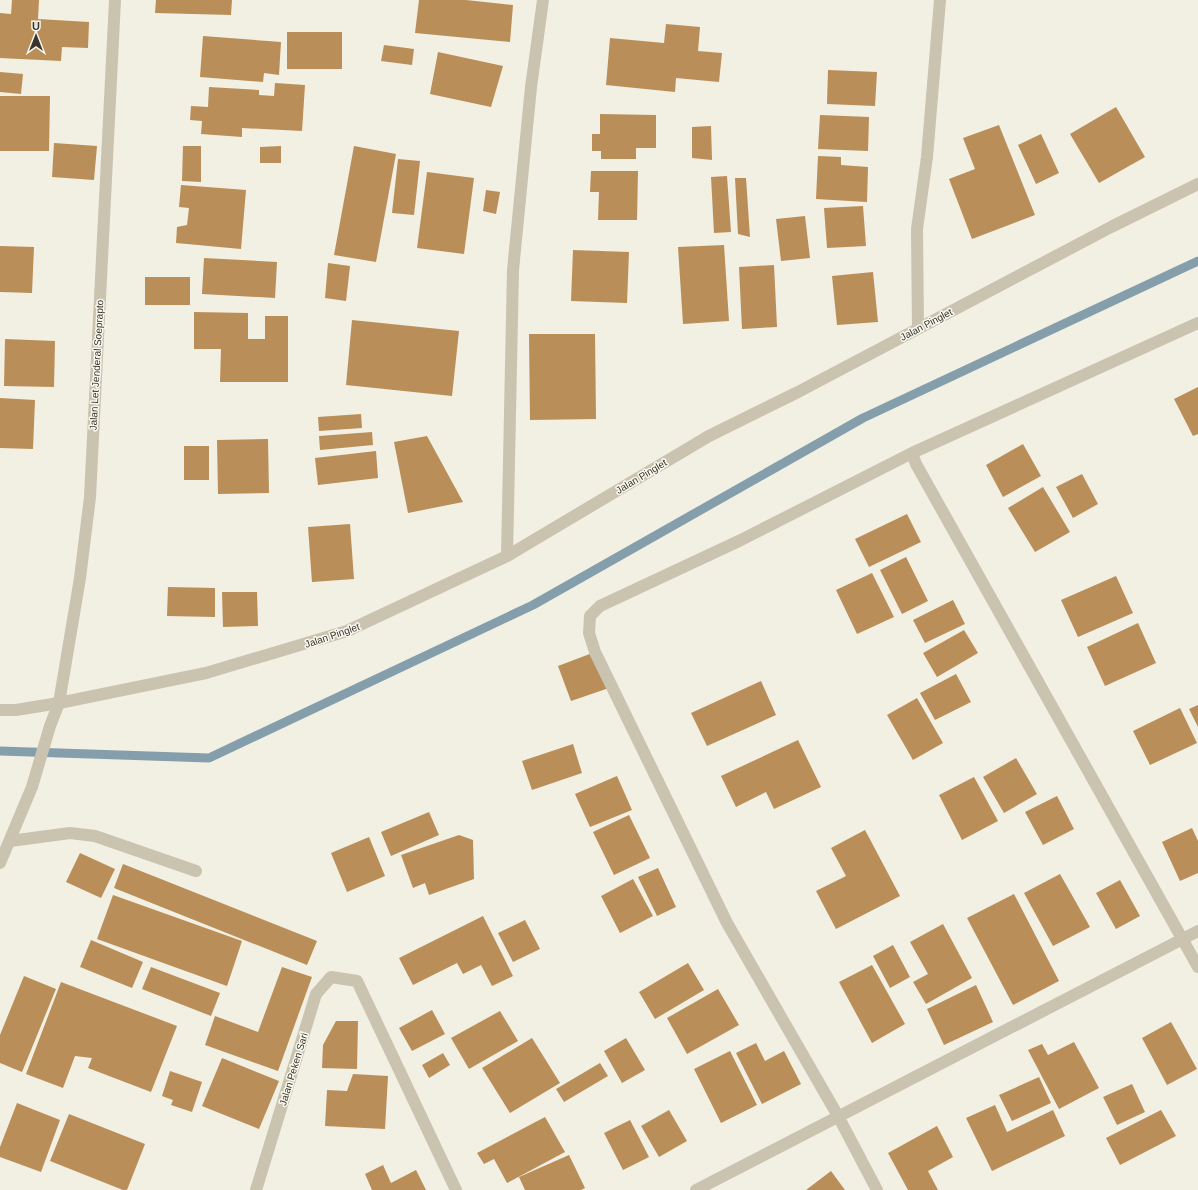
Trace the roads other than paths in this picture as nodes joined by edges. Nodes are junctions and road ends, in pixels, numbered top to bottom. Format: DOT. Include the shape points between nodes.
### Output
graph roads {
  1 [pos="115,0"];
  2 [pos="543,0"];
  3 [pos="940,0"];
  4 [pos="1198,184"];
  5 [pos="1198,323"];
  6 [pos="918,328"];
  7 [pos="912,453"];
  8 [pos="507,556"];
  9 [pos="59,702"];
  10 [pos="0,710"];
  11 [pos="10,841"];
  12 [pos="0,863"];
  13 [pos="196,871"];
  14 [pos="1198,931"];
  15 [pos="1182,938"];
  16 [pos="1198,967"];
  17 [pos="838,1116"];
  18 [pos="256,1190"];
  19 [pos="456,1190"];
  20 [pos="696,1190"];
  21 [pos="877,1190"];
  1 -- 9 [label="street, Jalan Let Jenderal Soeprapto" via="90,497 80,578"];
  2 -- 8 [label="street" via="531,87 513,270"];
  3 -- 6 [label="street" via="927,157 917,229"];
  4 -- 6 [label="street, Jalan Pinglet"];
  5 -- 7 [label="street"];
  6 -- 8 [label="street, Jalan Pinglet" via="798,392 708,436"];
  7 -- 15 [label="street"];
  7 -- 17 [label="street" via="741,540 600,606 590,616 589,622 589,633 595,652 727,923"];
  8 -- 9 [label="street, Jalan Pinglet" via="347,632 206,673"];
  9 -- 10 [label="street, Jalan Pinglet" via="16,710"];
  9 -- 11 [label="street, Jalan Let Jenderal Soeprapto" via="32,787"];
  11 -- 12 [label="street, Jalan Let Jenderal Soeprapto"];
  11 -- 13 [label="street" via="70,833 95,836"];
  14 -- 15 [label="street"];
  15 -- 16 [label="street"];
  15 -- 17 [label="street"];
  17 -- 20 [label="street"];
  17 -- 21 [label="street"];
  18 -- 19 [label="street, Jalan Peken Sari" via="316,994 331,977 357,981"];
}
